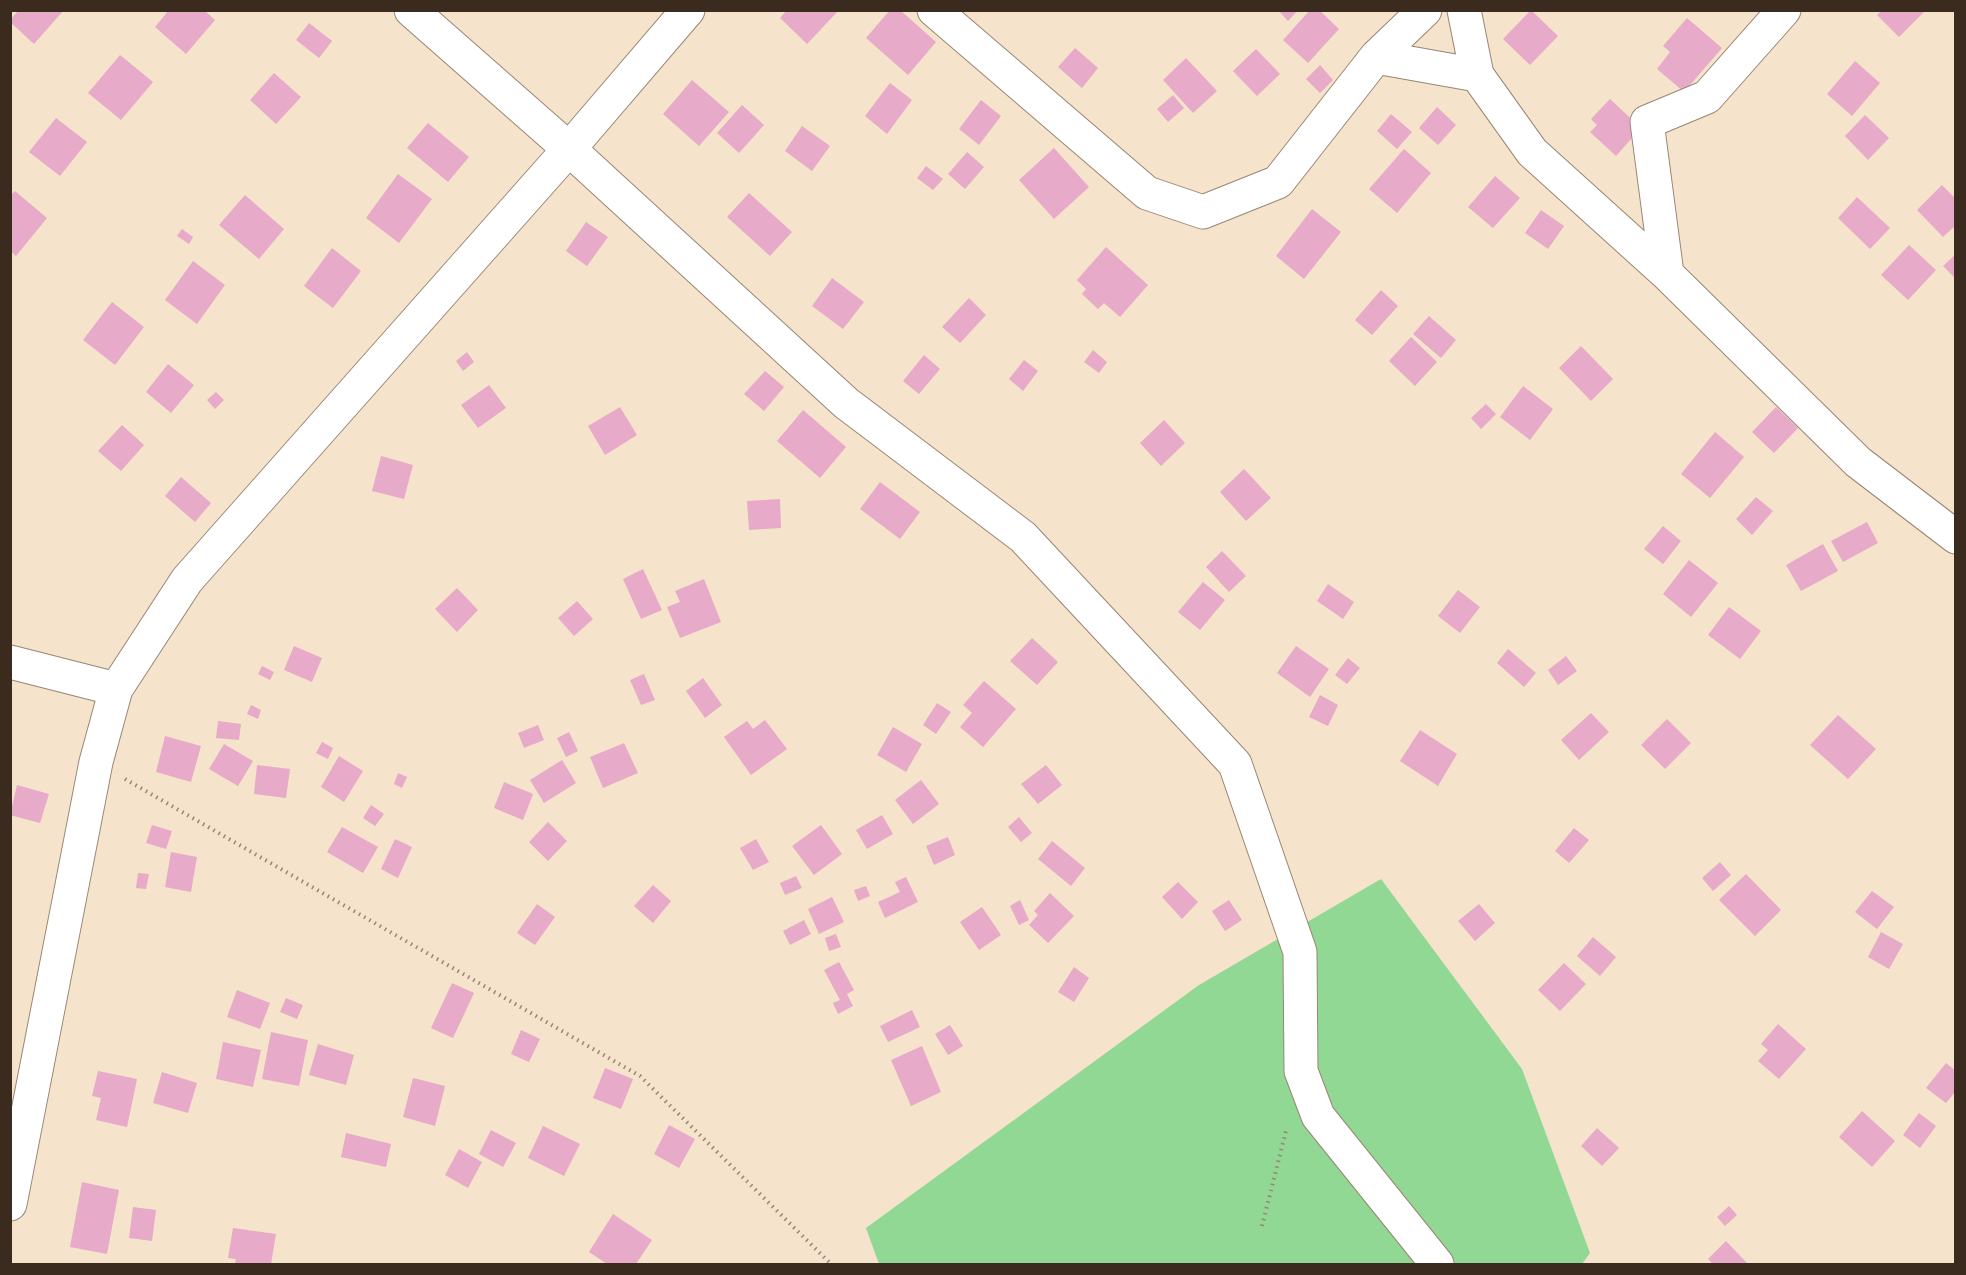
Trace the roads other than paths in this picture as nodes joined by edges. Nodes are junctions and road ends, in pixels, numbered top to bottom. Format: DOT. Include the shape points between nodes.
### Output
graph roads {
  1 [pos="411,10"];
  2 [pos="688,10"];
  3 [pos="934,10"];
  4 [pos="1425,10"];
  5 [pos="1464,10"];
  6 [pos="1784,10"];
  7 [pos="1376,57"];
  8 [pos="1477,75"];
  9 [pos="569,149"];
  10 [pos="1667,274"];
  11 [pos="1956,537"];
  12 [pos="10,662"];
  13 [pos="116,689"];
  14 [pos="10,1204"];
  15 [pos="1437,1264"];
  1 -- 9 [label="street"];
  2 -- 9 [label="street"];
  3 -- 7 [label="street" via="1147,193 1203,212 1278,182"];
  4 -- 7 [label="street"];
  5 -- 8 [label="street"];
  6 -- 10 [label="street" via="1707,97 1647,122"];
  7 -- 8 [label="street"];
  8 -- 10 [label="street" via="1532,152"];
  9 -- 13 [label="street" via="187,580"];
  9 -- 15 [label="street" via="846,403 1023,537 1235,764 1300,952 1301,1071 1318,1116"];
  10 -- 11 [label="street" via="1858,462"];
  12 -- 13 [label="street"];
  13 -- 14 [label="street" via="96,762"];
}
